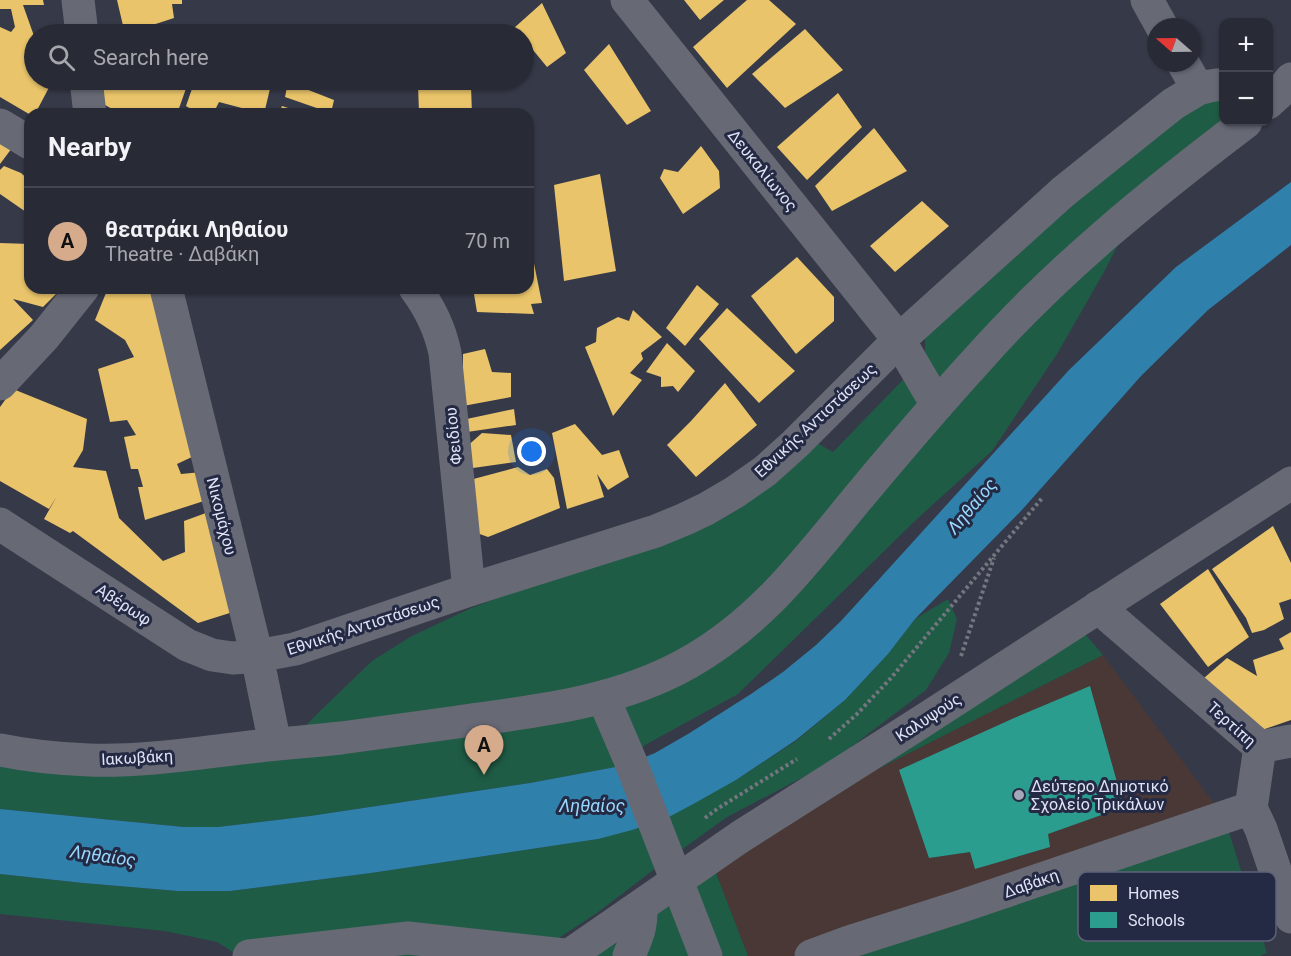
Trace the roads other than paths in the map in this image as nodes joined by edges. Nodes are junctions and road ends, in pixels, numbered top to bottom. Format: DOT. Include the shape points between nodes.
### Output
graph roads {
  1 [pos="78,0"];
  2 [pos="627,0"];
  3 [pos="1147,0"];
  4 [pos="1157,18"];
  5 [pos="80,24"];
  6 [pos="1291,78"];
  7 [pos="1201,79"];
  8 [pos="1273,80"];
  9 [pos="87,90"];
  10 [pos="1273,99"];
  11 [pos="89,108"];
  12 [pos="0,125"];
  13 [pos="1241,126"];
  14 [pos="24,139"];
  15 [pos="78,294"];
  16 [pos="167,294"];
  17 [pos="419,294"];
  18 [pos="899,340"];
  19 [pos="0,384"];
  20 [pos="937,405"];
  21 [pos="1291,483"];
  22 [pos="0,524"];
  23 [pos="469,590"];
  24 [pos="1090,612"];
  25 [pos="257,656"];
  26 [pos="603,698"];
  27 [pos="275,744"];
  28 [pos="1276,744"];
  29 [pos="0,750"];
  30 [pos="1251,808"];
  31 [pos="1276,872"];
  32 [pos="1276,873"];
  33 [pos="676,880"];
  34 [pos="641,906"];
  35 [pos="1291,917"];
  36 [pos="249,956"];
  37 [pos="568,956"];
  38 [pos="574,956"];
  39 [pos="629,956"];
  40 [pos="706,956"];
  41 [pos="812,956"];
  1 -- 5 [label="street"];
  2 -- 18 [label="street, Δευκαλίωνος"];
  3 -- 4 [label="street"];
  6 -- 8 [label="street"];
  6 -- 10 [label="street"];
  7 -- 18 [label="street, Εθνικής Αντιστάσεως" via="1063,192"];
  9 -- 11 [label="street"];
  12 -- 14 [label="street"];
  13 -- 20 [label="street, Ιακωβάκη" via="1132,211 1056,279"];
  15 -- 19 [label="street"];
  16 -- 25 [label="street, Νικομάχου"];
  17 -- 23 [label="street, Φειδίου" via="437,325 445,353"];
  18 -- 20 [label="street, Δευκαλίωνος"];
  18 -- 23 [label="street, Εθνικής Αντιστάσεως" via="779,459 735,492 656,531"];
  20 -- 26 [label="street, Ιακωβάκη" via="794,576 737,631 687,664"];
  21 -- 24 [label="street, Καλυψούς"];
  22 -- 25 [label="street, Αβέρωφ" via="187,645 219,656"];
  23 -- 25 [label="street, Εθνικής Αντιστάσεως" via="303,647"];
  24 -- 28 [label="street, Τερτίπη"];
  24 -- 33 [label="street, Καλυψούς"];
  25 -- 27 [label="street, Νικομάχου"];
  26 -- 27 [label="street, Ιακωβάκη" via="541,711"];
  26 -- 33 [label="street"];
  27 -- 29 [label="street, Ιακωβάκη" via="164,757 88,760"];
  28 -- 30 [label="street, Τερτίπη"];
  30 -- 31 [label="street"];
  30 -- 41 [label="street, Δαβάκη"];
  32 -- 35 [label="street"];
  33 -- 34 [label="street, Καλυψούς"];
  33 -- 40 [label="street"];
  34 -- 37 [label="street, Καλυψούς"];
  34 -- 39 [label="street" via="642,921"];
  36 -- 37 [label="street" via="408,938"];
  37 -- 38 [label="street"];
}
